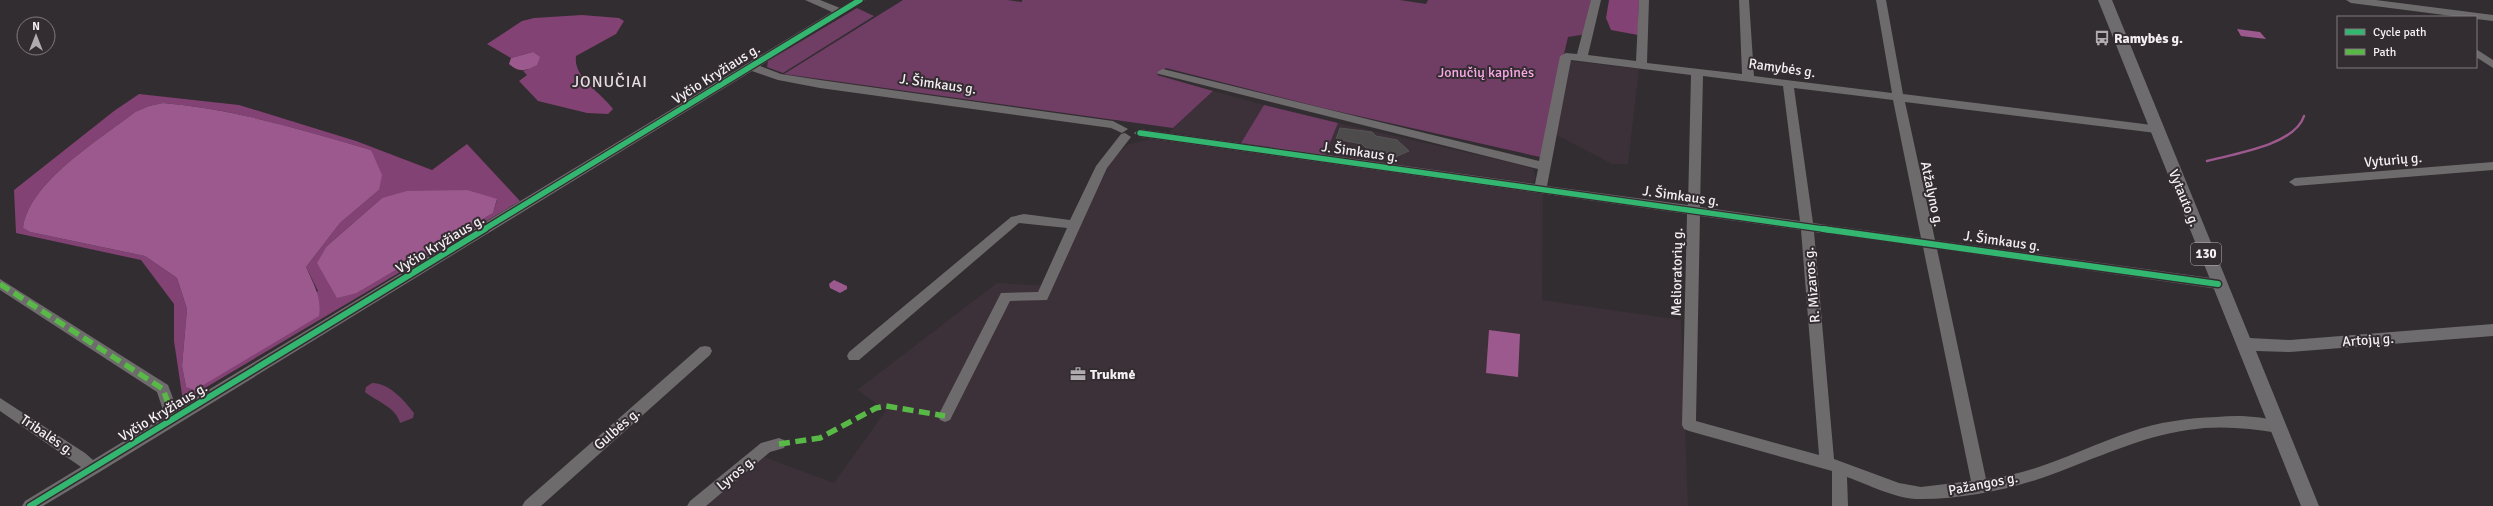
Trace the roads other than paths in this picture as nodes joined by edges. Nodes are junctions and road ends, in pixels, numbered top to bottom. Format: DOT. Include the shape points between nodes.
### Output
graph roads {
  1 [pos="810,0"];
  2 [pos="860,0"];
  3 [pos="1596,0"];
  4 [pos="1644,0"];
  5 [pos="1744,0"];
  6 [pos="1881,0"];
  7 [pos="2105,0"];
  8 [pos="2351,0"];
  9 [pos="2421,9"];
  10 [pos="841,12"];
  11 [pos="2430,16"];
  12 [pos="2493,18"];
  13 [pos="2477,53"];
  14 [pos="1582,58"];
  15 [pos="1641,65"];
  16 [pos="2493,65"];
  17 [pos="751,66"];
  18 [pos="1163,72"];
  19 [pos="1697,72"];
  20 [pos="1748,78"];
  21 [pos="1788,84"];
  22 [pos="1898,97"];
  23 [pos="2156,129"];
  24 [pos="1124,133"];
  25 [pos="1544,166"];
  26 [pos="2493,166"];
  27 [pos="2295,182"];
  28 [pos="1540,189"];
  29 [pos="1694,210"];
  30 [pos="1075,224"];
  31 [pos="1807,226"];
  32 [pos="1931,243"];
  33 [pos="0,284"];
  34 [pos="2218,284"];
  35 [pos="2493,330"];
  36 [pos="2244,344"];
  37 [pos="705,351"];
  38 [pos="854,356"];
  39 [pos="0,404"];
  40 [pos="945,416"];
  41 [pos="174,420"];
  42 [pos="1689,425"];
  43 [pos="2278,427"];
  44 [pos="779,444"];
  45 [pos="1833,466"];
  46 [pos="93,469"];
  47 [pos="1980,486"];
  48 [pos="30,506"];
  49 [pos="530,506"];
  50 [pos="695,506"];
  51 [pos="1840,506"];
  52 [pos="2310,506"];
  1 -- 10 [label="street"];
  2 -- 10 [label="street, Vyčio Kryžiaus g."];
  3 -- 14 [label="street"];
  4 -- 15 [label="street"];
  5 -- 20 [label="street"];
  6 -- 22 [label="street, Atžalyno g."];
  7 -- 23 [label="main road, Vytauto g. / 130"];
  8 -- 9 [label="street"];
  9 -- 11 [label="street"];
  9 -- 12 [label="street"];
  10 -- 17 [label="street, Vyčio Kryžiaus g."];
  13 -- 16 [label="street"];
  14 -- 15 [label="street, Ramybės g."];
  14 -- 25 [label="street, Ramybės g." via="1566,56"];
  15 -- 19 [label="street, Ramybės g."];
  17 -- 24 [label="street, J. Šimkaus g." via="778,77 1113,126"];
  17 -- 41 [label="street, Vyčio Kryžiaus g."];
  18 -- 25 [label="street"];
  19 -- 20 [label="street, Ramybės g."];
  19 -- 29 [label="street, Melioratorių g."];
  20 -- 21 [label="street, Ramybės g."];
  21 -- 22 [label="street, Ramybės g."];
  21 -- 31 [label="street, R. Mizaros g."];
  22 -- 23 [label="street, Ramybės g."];
  22 -- 32 [label="street, Atžalyno g."];
  23 -- 34 [label="main road, Vytauto g. / 130"];
  24 -- 28 [label="street, J. Šimkaus g." via="1134,138 1140,133"];
  24 -- 30 [label="street" via="1102,166"];
  25 -- 28 [label="street"];
  26 -- 27 [label="street, Vyturių g."];
  28 -- 29 [label="street, J. Šimkaus g."];
  29 -- 31 [label="street, J. Šimkaus g."];
  29 -- 42 [label="street, Melioratorių g."];
  30 -- 38 [label="street" via="1024,218 1015,220"];
  30 -- 40 [label="street" via="1042,297 1006,296"];
  31 -- 32 [label="street, J. Šimkaus g."];
  31 -- 45 [label="street, R. Mizaros g."];
  32 -- 34 [label="street, J. Šimkaus g."];
  32 -- 47 [label="street, Atžalyno g."];
  33 -- 41 [label="street" via="163,388"];
  34 -- 36 [label="main road, Vytauto g. / 130"];
  35 -- 36 [label="main road, Artojų g." via="2290,346"];
  36 -- 43 [label="main road, Vytauto g. / 130"];
  37 -- 49 [label="street, Gulbės g."];
  39 -- 46 [label="street, Tribalės g." via="80,457"];
  41 -- 46 [label="street, Vyčio Kryžiaus g."];
  42 -- 45 [label="street, Pažangos g."];
  43 -- 47 [label="street, Pažangos g." via="2233,421 2188,424 2135,436 2047,470 2000,484"];
  43 -- 52 [label="main road, Vytauto g. / 130"];
  44 -- 50 [label="street, Lyros g." via="766,448"];
  45 -- 47 [label="street, Pažangos g." via="1898,489 1921,493"];
  45 -- 51 [label="street, R. Mizaros g."];
  46 -- 48 [label="street, Vyčio Kryžiaus g."];
}
